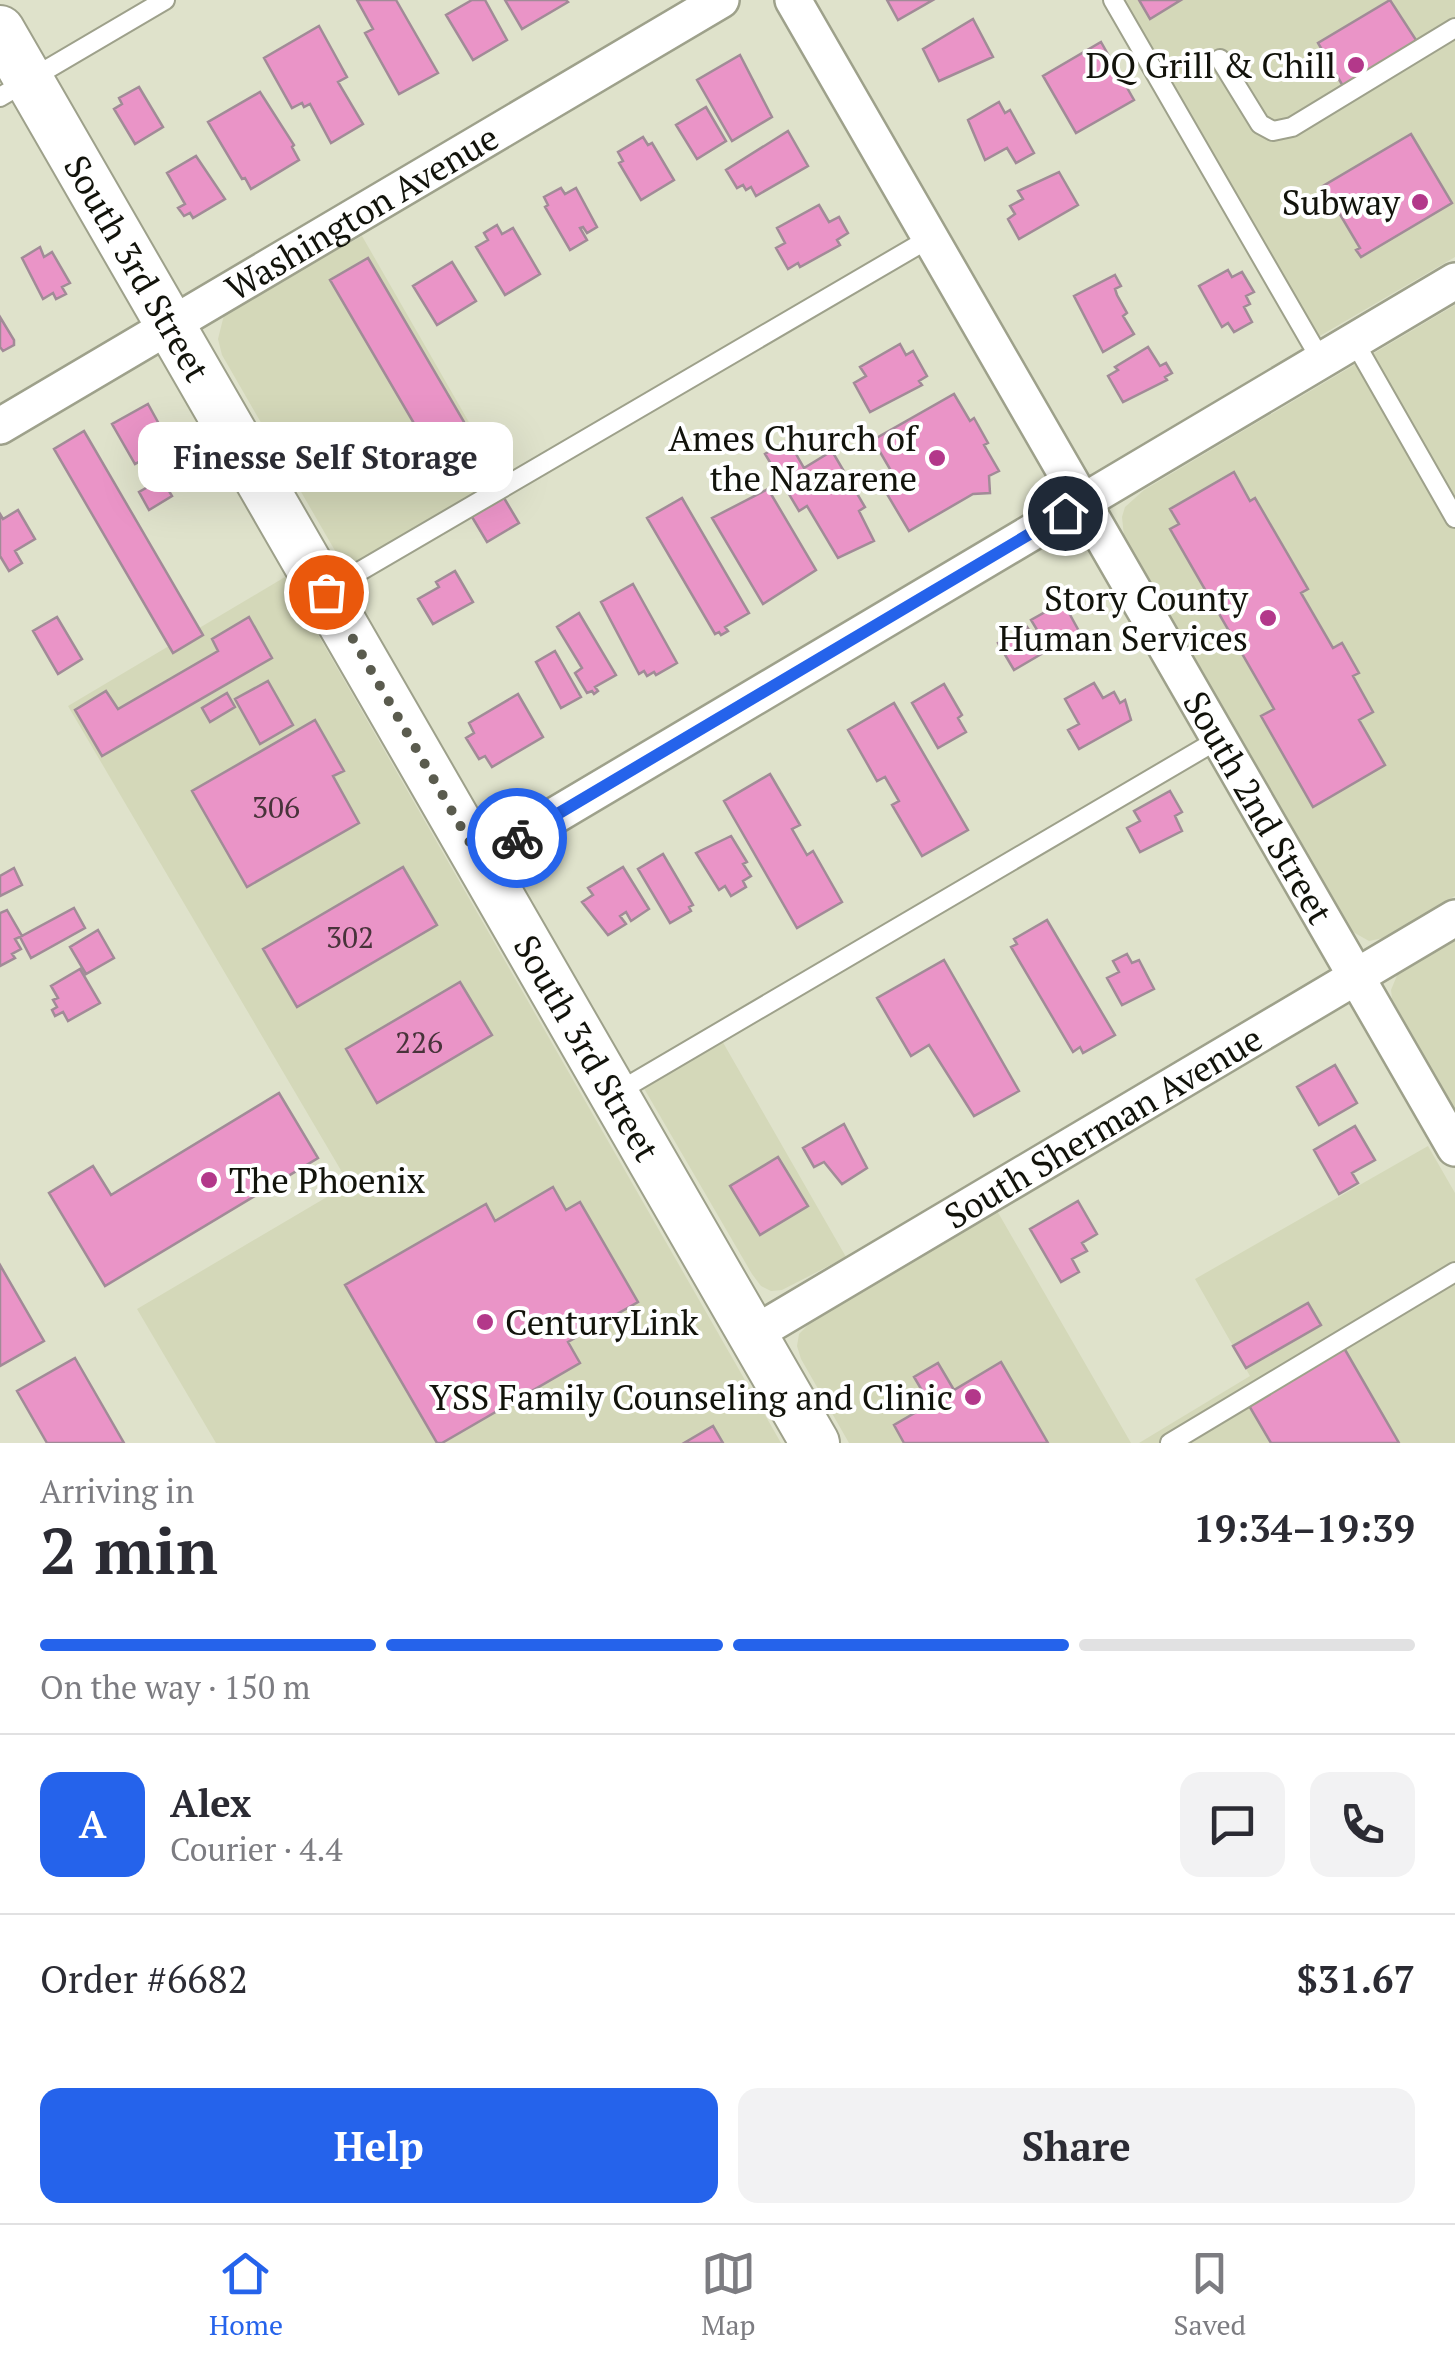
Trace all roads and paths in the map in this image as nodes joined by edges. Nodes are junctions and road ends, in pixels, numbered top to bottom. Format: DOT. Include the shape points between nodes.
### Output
graph roads {
  1 [pos="166,0"];
  2 [pos="721,0"];
  3 [pos="793,0"];
  4 [pos="1114,0"];
  5 [pos="1455,28"];
  6 [pos="0,30"];
  7 [pos="1220,59"];
  8 [pos="15,88"];
  9 [pos="930,238"];
  10 [pos="1455,281"];
  11 [pos="172,324"];
  12 [pos="1354,341"];
  13 [pos="1321,360"];
  14 [pos="0,426"];
  15 [pos="1082,502"];
  16 [pos="1455,518"];
  17 [pos="326,592"];
  18 [pos="1219,739"];
  19 [pos="480,860"];
  20 [pos="1455,918"];
  21 [pos="1356,977"];
  22 [pos="614,1094"];
  23 [pos="1455,1148"];
  24 [pos="1455,1272"];
  25 [pos="752,1335"];
  26 [pos="815,1443"];
  27 [pos="1170,1443"];
  1 -- 8 [label="lane"];
  2 -- 11 [label="street, Washington Avenue"];
  3 -- 9 [label="street, South 2nd Street"];
  4 -- 13 [label="lane"];
  5 -- 7 [label="lane" via="1292,126 1273,131 1260,124"];
  6 -- 8 [label="main road, South 3rd Street"];
  8 -- 11 [label="main road, South 3rd Street"];
  9 -- 15 [label="street, South 2nd Street"];
  9 -- 17 [label="lane"];
  10 -- 12 [label="street"];
  11 -- 14 [label="street, Washington Avenue"];
  11 -- 17 [label="main road, South 3rd Street"];
  12 -- 13 [label="street"];
  12 -- 16 [label="lane"];
  13 -- 15 [label="street"];
  15 -- 18 [label="street, South 2nd Street"];
  15 -- 19 [label="street"];
  17 -- 19 [label="main road, South 3rd Street"];
  18 -- 21 [label="street, South 2nd Street"];
  18 -- 22 [label="lane"];
  19 -- 22 [label="main road, South 3rd Street"];
  20 -- 21 [label="street, South Sherman Avenue"];
  21 -- 23 [label="street, South 2nd Street"];
  21 -- 25 [label="street, South Sherman Avenue"];
  22 -- 25 [label="main road, South 3rd Street"];
  24 -- 27 [label="lane"];
  25 -- 26 [label="main road, South 3rd Street"];
}
